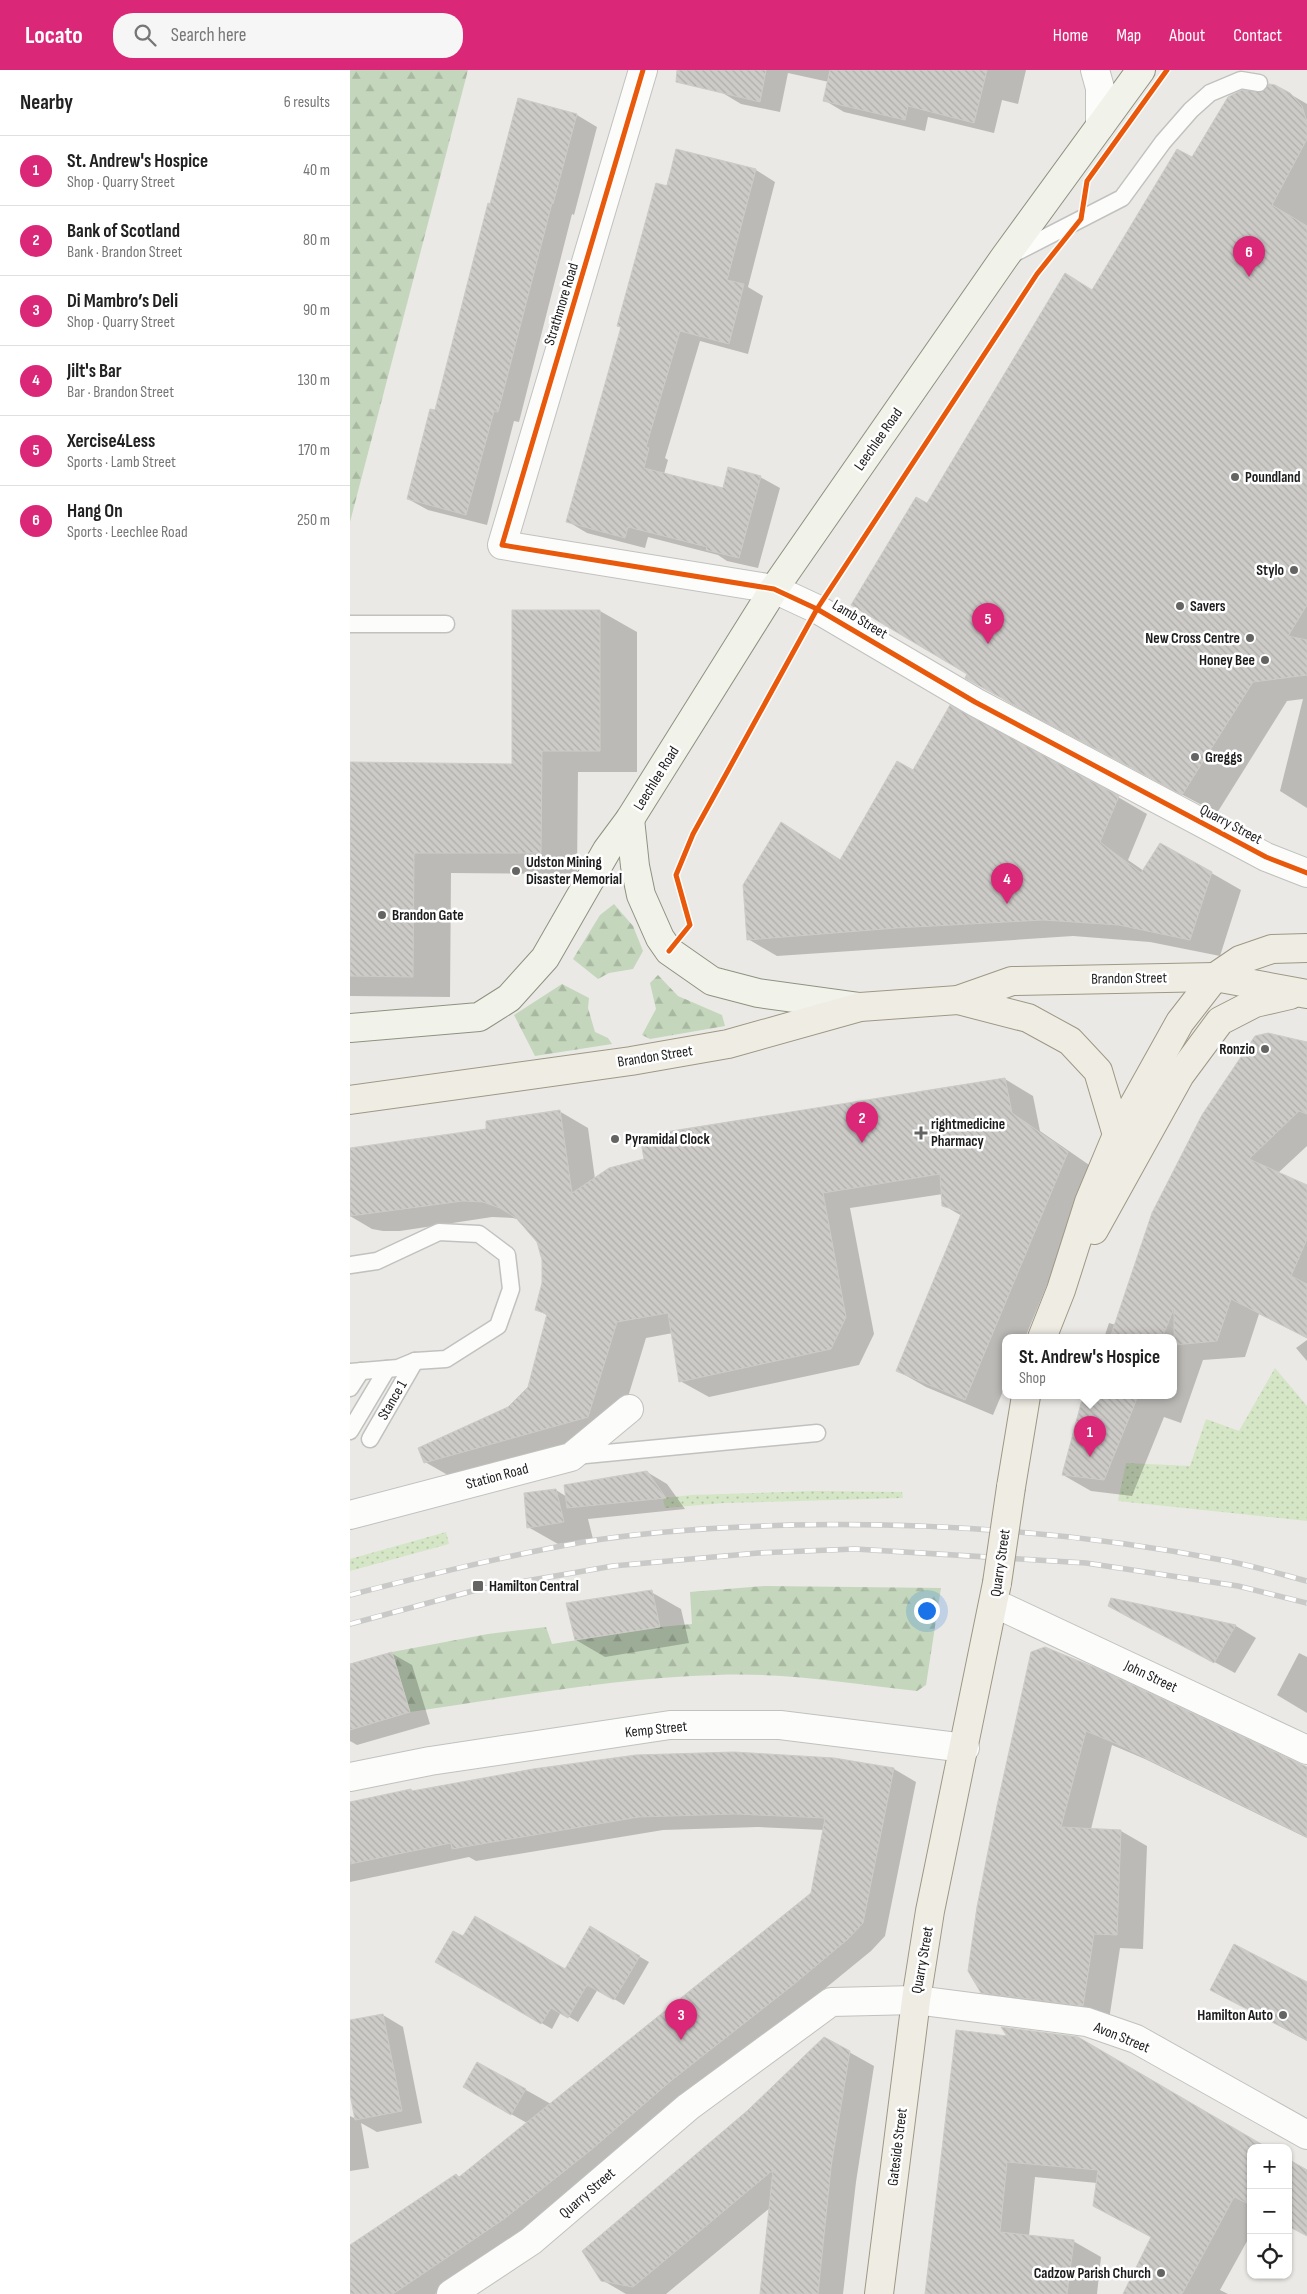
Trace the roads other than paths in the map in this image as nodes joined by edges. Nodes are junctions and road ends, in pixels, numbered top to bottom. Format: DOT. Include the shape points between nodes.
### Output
graph roads {
  1 [pos="643,70"];
  2 [pos="1095,70"];
  3 [pos="1141,70"];
  4 [pos="1259,83"];
  5 [pos="1100,126"];
  6 [pos="1004,258"];
  7 [pos="502,545"];
  8 [pos="774,589"];
  9 [pos="350,624"];
  10 [pos="446,624"];
  11 [pos="1146,792"];
  12 [pos="630,819"];
  13 [pos="1307,873"];
  14 [pos="1307,948"];
  15 [pos="1215,977"];
  16 [pos="1305,994"];
  17 [pos="958,1000"];
  18 [pos="860,1006"];
  19 [pos="350,1028"];
  20 [pos="350,1100"];
  21 [pos="1117,1135"];
  22 [pos="350,1265"];
  23 [pos="1061,1290"];
  24 [pos="1044,1334"];
  25 [pos="415,1361"];
  26 [pos="387,1369"];
  27 [pos="356,1371"];
  28 [pos="350,1388"];
  29 [pos="1026,1399"];
  30 [pos="629,1409"];
  31 [pos="350,1431"];
  32 [pos="817,1433"];
  33 [pos="370,1440"];
  34 [pos="570,1457"];
  35 [pos="350,1515"];
  36 [pos="996,1593"];
  37 [pos="964,1748"];
  38 [pos="1307,1750"];
  39 [pos="350,1777"];
  40 [pos="916,2000"];
  41 [pos="1307,2135"];
  42 [pos="451,2294"];
  43 [pos="879,2294"];
  1 -- 7 [label="street, Strathmore Road"];
  2 -- 5 [label="street" via="1100,88"];
  3 -- 5 [label="main road, Leechlee Road"];
  4 -- 6 [label="lane" via="1242,80 1210,93 1163,142 1122,198"];
  5 -- 6 [label="main road, Leechlee Road"];
  6 -- 8 [label="main road, Leechlee Road"];
  7 -- 8 [label="street, Lamb Street"];
  8 -- 11 [label="street, Lamb Street" via="817,609 975,702 1121,772"];
  8 -- 12 [label="main road, Leechlee Road"];
  9 -- 10 [label="lane"];
  11 -- 13 [label="street, Quarry Street" via="1266,857"];
  12 -- 18 [label="main road, Leechlee Road" via="634,866 641,895 660,938 670,951 712,981 758,994"];
  12 -- 19 [label="main road, Leechlee Road" via="607,850 545,958 509,998 479,1017"];
  14 -- 15 [label="main road" via="1272,950 1240,960"];
  15 -- 16 [label="main road, Brandon Street"];
  15 -- 17 [label="main road, Brandon Street" via="1012,981"];
  15 -- 21 [label="main road" via="1180,1022"];
  16 -- 23 [label="main road" via="1255,1003 1220,1021 1180,1075"];
  17 -- 18 [label="main road, Brandon Street"];
  17 -- 21 [label="main road, Brandon Street" via="1028,1018 1070,1041 1098,1071"];
  18 -- 20 [label="main road, Brandon Street" via="728,1044 631,1061"];
  21 -- 23 [label="main road" via="1089,1202"];
  22 -- 25 [label="lane" via="377,1261 439,1232 479,1234 507,1255 511,1289 498,1326 446,1359"];
  23 -- 24 [label="main road"];
  25 -- 26 [label="lane"];
  25 -- 33 [label="lane, Stance 1"];
  26 -- 27 [label="lane"];
  26 -- 31 [label="lane"];
  27 -- 28 [label="lane"];
  29 -- 36 [label="main road, Quarry Street, bridge"];
  30 -- 34 [label="street, Station Road"];
  32 -- 34 [label="lane"];
  34 -- 35 [label="street, Station Road"];
  36 -- 37 [label="main road, Quarry Street"];
  36 -- 38 [label="street, John Street"];
  37 -- 39 [label="street, Kemp Street" via="780,1725 670,1725 430,1761"];
  37 -- 40 [label="main road, Quarry Street" via="930,1912"];
  40 -- 41 [label="street, Avon Street" via="1087,2022 1136,2039"];
  40 -- 42 [label="street, Quarry Street" via="831,2002 688,2107 531,2241"];
  40 -- 43 [label="main road, Gateside Street"];
}
